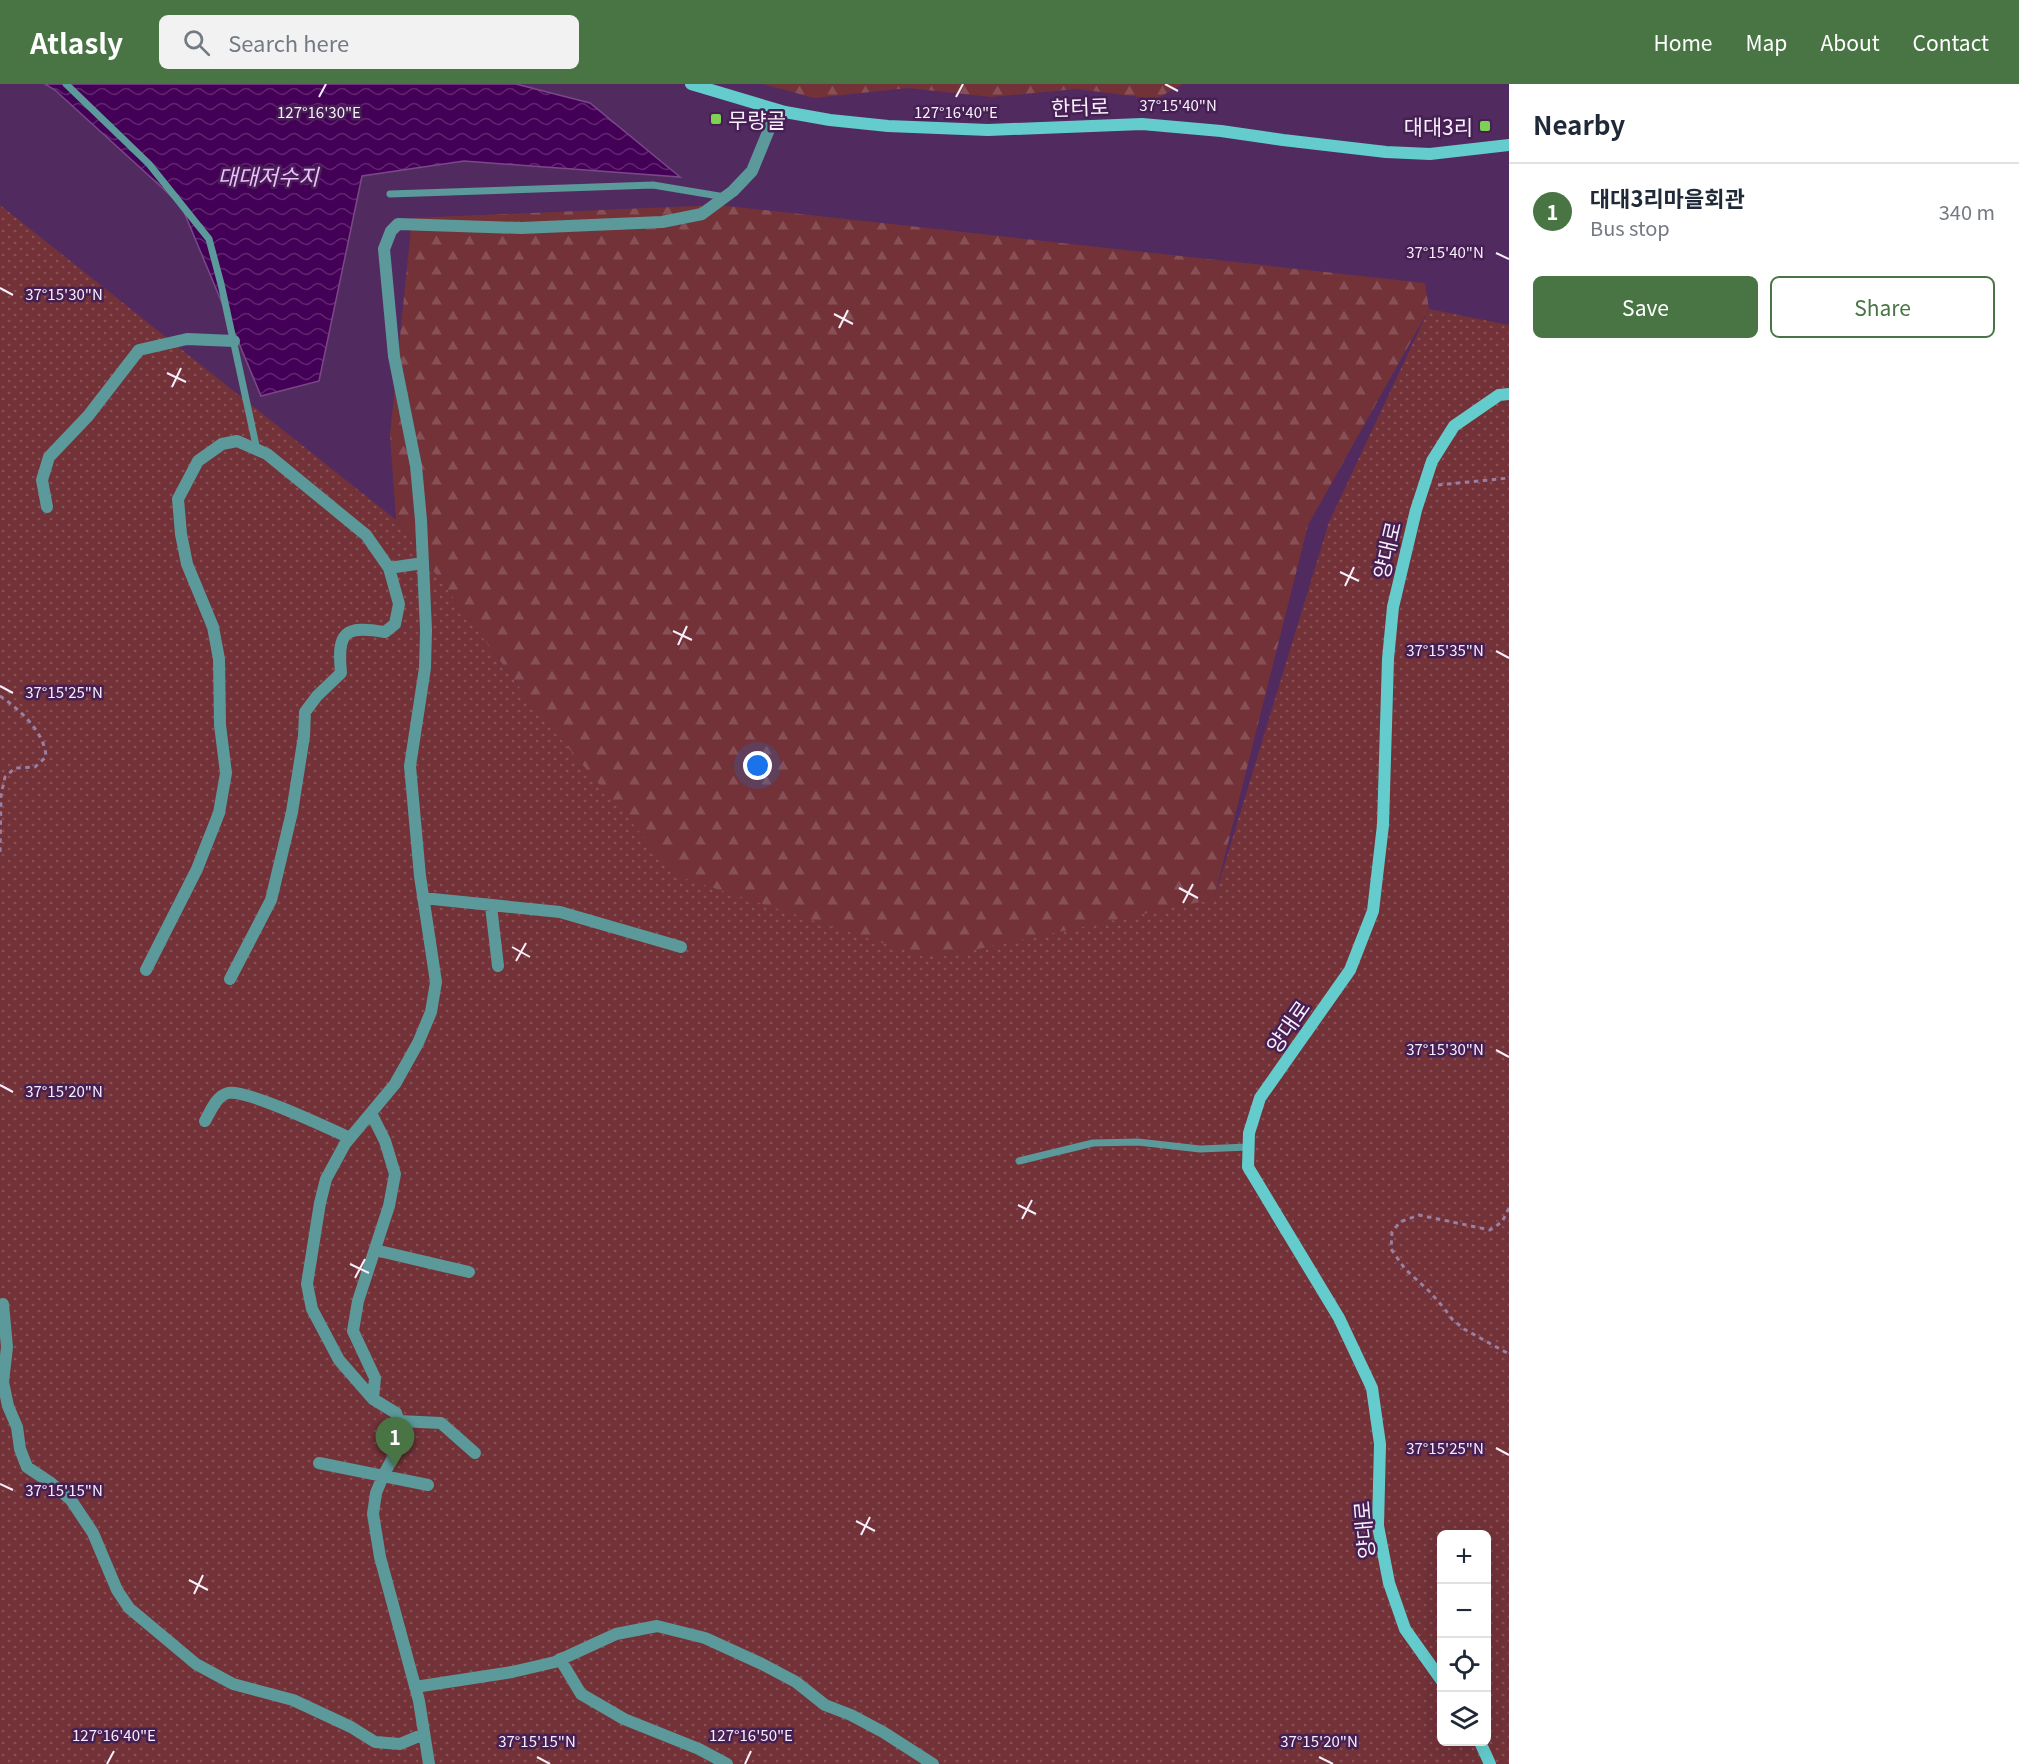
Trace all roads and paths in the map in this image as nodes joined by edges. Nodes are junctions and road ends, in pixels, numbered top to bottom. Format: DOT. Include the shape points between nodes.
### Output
graph roads {
  1 [pos="66,84"];
  2 [pos="691,84"];
  3 [pos="777,110"];
  4 [pos="1509,145"];
  5 [pos="390,194"];
  6 [pos="725,196"];
  7 [pos="234,340"];
  8 [pos="1509,394"];
  9 [pos="257,450"];
  10 [pos="1509,478"];
  11 [pos="1424,486"];
  12 [pos="47,507"];
  13 [pos="423,563"];
  14 [pos="389,568"];
  15 [pos="0,696"];
  16 [pos="0,856"];
  17 [pos="423,898"];
  18 [pos="492,906"];
  19 [pos="681,947"];
  20 [pos="498,966"];
  21 [pos="146,970"];
  22 [pos="230,979"];
  23 [pos="371,1113"];
  24 [pos="205,1121"];
  25 [pos="350,1138"];
  26 [pos="1248,1147"];
  27 [pos="1019,1161"];
  28 [pos="1509,1208"];
  29 [pos="375,1250"];
  30 [pos="469,1272"];
  31 [pos="3,1304"];
  32 [pos="1509,1354"];
  33 [pos="373,1399"];
  34 [pos="4,1404"];
  35 [pos="399,1421"];
  36 [pos="476,1454"];
  37 [pos="319,1462"];
  38 [pos="383,1476"];
  39 [pos="428,1485"];
  40 [pos="560,1659"];
  41 [pos="1437,1673"];
  42 [pos="415,1687"];
  43 [pos="424,1734"];
  44 [pos="1482,1746"];
  45 [pos="429,1764"];
  46 [pos="727,1764"];
  47 [pos="933,1764"];
  48 [pos="1490,1764"];
  1 -- 7 [label="lane" via="149,164 209,239"];
  2 -- 3 [label="street, 한터로"];
  3 -- 4 [label="street, 한터로" via="877,125 988,130 1142,124 1419,153"];
  3 -- 6 [label="street" via="752,171"];
  5 -- 6 [label="lane" via="653,185"];
  6 -- 13 [label="street" via="702,214 662,222 521,228 398,224 391,231 384,249 394,356 416,466"];
  7 -- 9 [label="lane"];
  7 -- 12 [label="street" via="187,339 139,350 88,416 49,457 42,480"];
  8 -- 11 [label="street, 양대로" via="1499,395 1455,426 1432,462"];
  9 -- 14 [label="street" via="366,535"];
  9 -- 21 [label="street" via="237,441 222,444 198,461 178,499 187,564 213,627 219,659 220,725 226,773 219,813 197,869"];
  10 -- 11 [label="path"];
  11 -- 26 [label="street, 양대로" via="1393,607 1383,825 1373,911 1350,970 1260,1098"];
  13 -- 14 [label="street"];
  13 -- 17 [label="street" via="425,668 410,766"];
  14 -- 22 [label="street" via="399,604 395,624 384,632 363,628 349,631 343,638 341,673 305,712 292,812 271,900"];
  15 -- 16 [label="path" via="39,735 46,749 46,757 35,767 15,768 4,777"];
  17 -- 18 [label="street"];
  17 -- 23 [label="street" via="435,982 431,1012 395,1084"];
  18 -- 19 [label="street" via="560,912"];
  18 -- 20 [label="street"];
  23 -- 25 [label="street"];
  23 -- 29 [label="street" via="395,1174"];
  24 -- 25 [label="street" via="218,1098 229,1093 250,1096"];
  25 -- 33 [label="street" via="326,1179 307,1284 312,1309 339,1360"];
  26 -- 27 [label="lane" via="1200,1149 1138,1142 1093,1143"];
  26 -- 41 [label="street, 양대로" via="1248,1167 1339,1318 1372,1388 1380,1444 1378,1526 1389,1583 1405,1629"];
  28 -- 32 [label="path" via="1502,1222 1490,1230 1419,1215 1400,1222 1392,1232 1391,1249 1452,1319"];
  29 -- 30 [label="street"];
  29 -- 33 [label="street" via="358,1301 353,1331 375,1378"];
  31 -- 34 [label="street" via="7,1347"];
  33 -- 35 [label="street" via="396,1413"];
  34 -- 43 [label="street" via="17,1426 27,1467 71,1500 93,1533 117,1590 129,1608 196,1664 233,1684 293,1700 375,1742 400,1744"];
  35 -- 36 [label="street" via="441,1424"];
  35 -- 38 [label="street" via="403,1433"];
  37 -- 38 [label="street"];
  38 -- 39 [label="street"];
  38 -- 42 [label="street" via="373,1514 376,1536"];
  40 -- 42 [label="street" via="512,1672"];
  40 -- 46 [label="street" via="581,1694 624,1719"];
  40 -- 47 [label="street" via="616,1634 657,1626 705,1638 796,1682 825,1705 883,1732"];
  42 -- 43 [label="street"];
  43 -- 45 [label="street"];
  44 -- 48 [label="street"];
}
